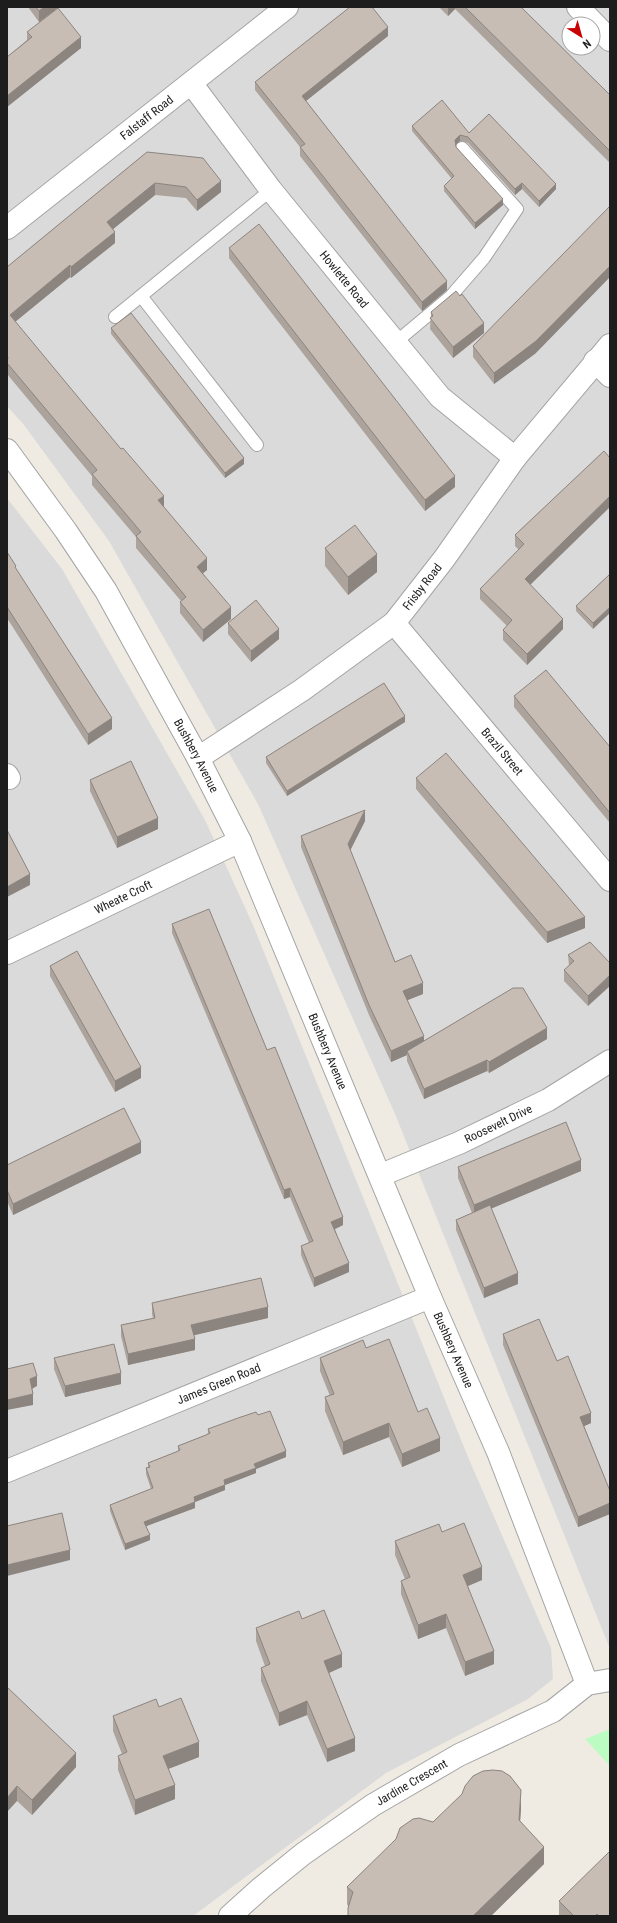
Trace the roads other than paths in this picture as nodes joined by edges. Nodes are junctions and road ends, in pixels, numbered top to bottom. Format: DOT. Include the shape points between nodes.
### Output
graph roads {
  1 [pos="287,7"];
  2 [pos="578,7"];
  3 [pos="610,40"];
  4 [pos="191,83"];
  5 [pos="462,148"];
  6 [pos="271,190"];
  7 [pos="7,228"];
  8 [pos="141,296"];
  9 [pos="115,316"];
  10 [pos="396,342"];
  11 [pos="610,345"];
  12 [pos="603,368"];
  13 [pos="258,446"];
  14 [pos="7,450"];
  15 [pos="515,458"];
  16 [pos="394,623"];
  17 [pos="198,758"];
  18 [pos="240,841"];
  19 [pos="610,880"];
  20 [pos="7,953"];
  21 [pos="609,1064"];
  22 [pos="381,1175"];
  23 [pos="430,1297"];
  24 [pos="7,1470"];
  25 [pos="610,1680"];
  26 [pos="587,1684"];
  27 [pos="230,1916"];
  1 -- 4 [label="street, Falstaff Road"];
  2 -- 3 [label="street"];
  4 -- 6 [label="street, Howlette Road"];
  4 -- 7 [label="street, Falstaff Road"];
  5 -- 10 [label="lane" via="517,209 484,258 451,296"];
  6 -- 8 [label="lane"];
  6 -- 10 [label="street, Howlette Road"];
  8 -- 9 [label="lane"];
  8 -- 13 [label="lane"];
  10 -- 15 [label="street, Howlette Road" via="440,397"];
  11 -- 12 [label="street, Frisby Road"];
  12 -- 15 [label="street, Frisby Road"];
  14 -- 17 [label="street, Bushbery Avenue" via="106,591"];
  15 -- 16 [label="street, Frisby Road" via="444,560"];
  16 -- 17 [label="street, Frisby Road" via="302,690"];
  16 -- 19 [label="street, Brazil Street"];
  17 -- 18 [label="street, Bushbery Avenue"];
  18 -- 20 [label="street, Wheate Croft"];
  18 -- 22 [label="street, Bushbery Avenue"];
  21 -- 22 [label="street, Roosevelt Drive" via="548,1100 459,1144"];
  22 -- 23 [label="street, Bushbery Avenue"];
  23 -- 24 [label="street, James Green Road"];
  23 -- 26 [label="street, Bushbery Avenue" via="498,1452"];
  25 -- 26 [label="street, Jardine Crescent"];
  26 -- 27 [label="street, Jardine Crescent" via="553,1711 460,1755 373,1805 303,1854"];
}
